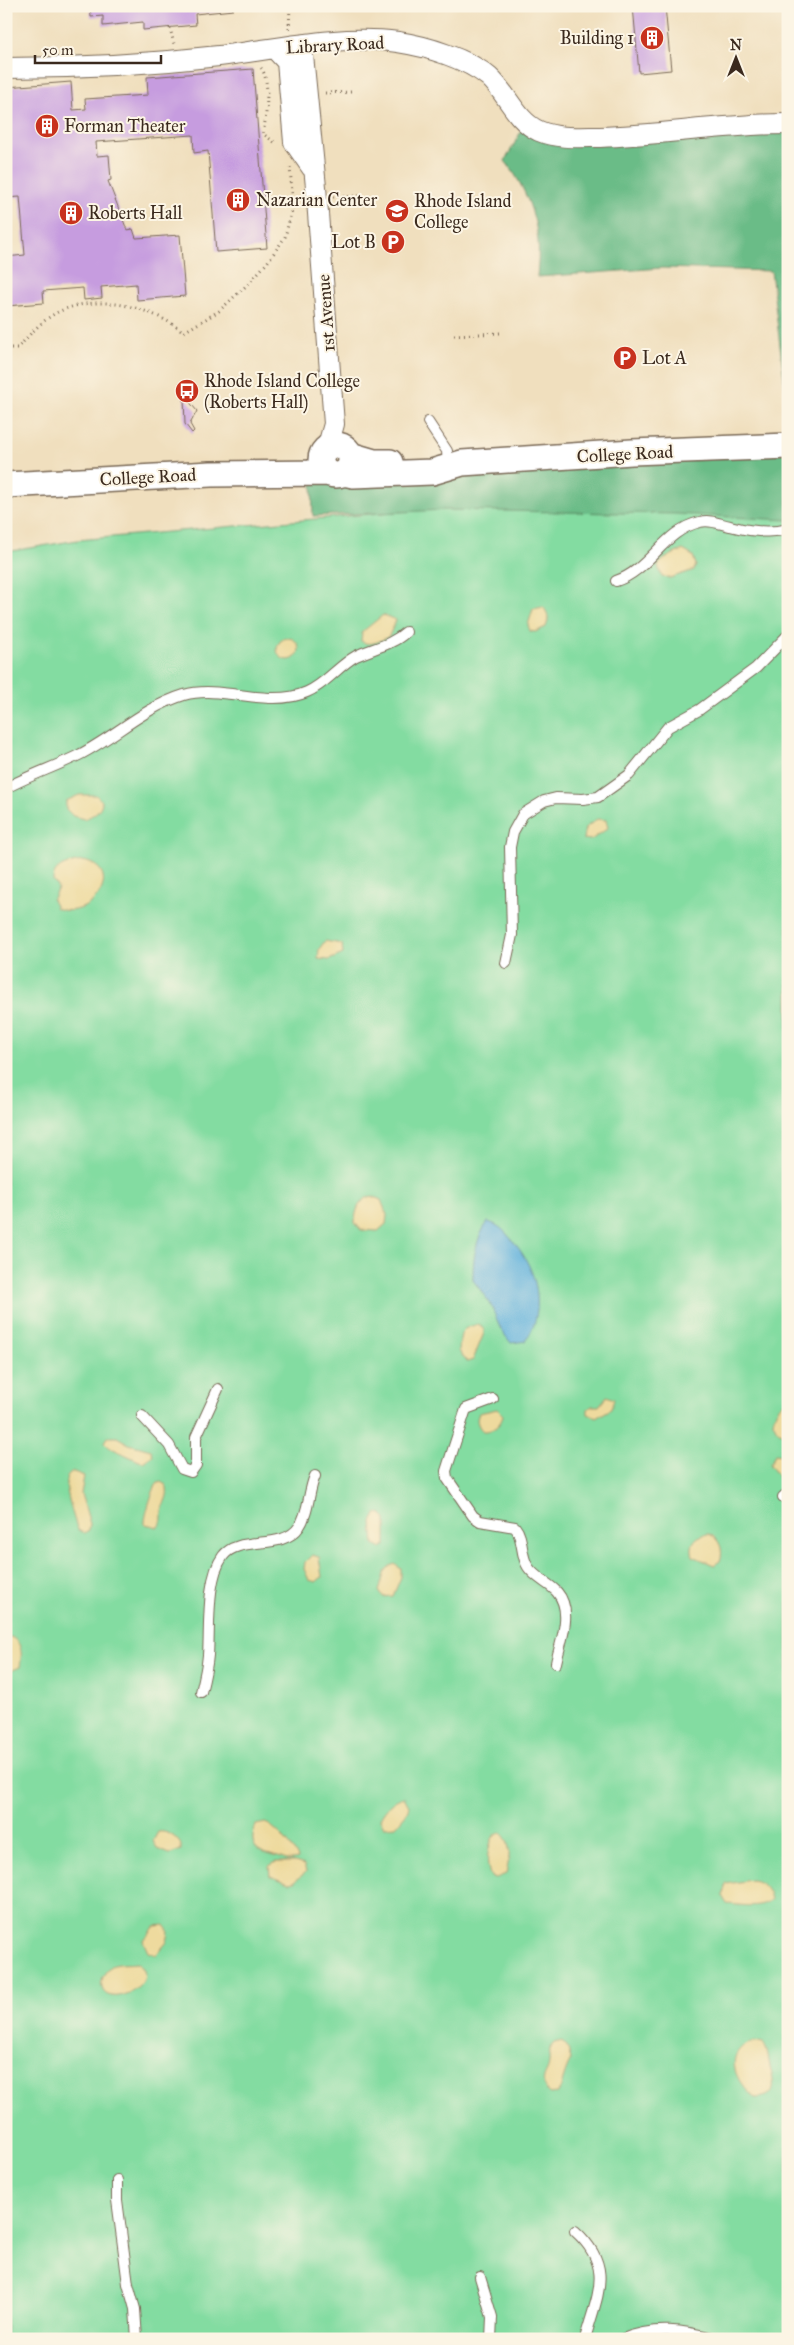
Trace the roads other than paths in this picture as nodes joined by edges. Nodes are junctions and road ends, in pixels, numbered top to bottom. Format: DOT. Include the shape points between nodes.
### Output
graph roads {
  1 [pos="302,45"];
  2 [pos="275,49"];
  3 [pos="6,68"];
  4 [pos="788,124"];
  5 [pos="313,169"];
  6 [pos="428,422"];
  7 [pos="788,446"];
  8 [pos="336,454"];
  9 [pos="453,464"];
  10 [pos="6,485"];
  11 [pos="788,529"];
  12 [pos="616,581"];
  13 [pos="406,632"];
  14 [pos="788,635"];
  15 [pos="6,788"];
  16 [pos="506,963"];
  17 [pos="218,1389"];
  18 [pos="493,1399"];
  19 [pos="142,1416"];
  20 [pos="315,1476"];
  21 [pos="556,1663"];
  22 [pos="201,1692"];
  23 [pos="117,2180"];
  24 [pos="575,2231"];
  25 [pos="480,2278"];
  26 [pos="137,2339"];
  27 [pos="492,2339"];
  28 [pos="585,2339"];
  29 [pos="623,2339"];
  30 [pos="716,2339"];
  1 -- 2 [label="street, Library Road"];
  1 -- 4 [label="street, Library Road" via="365,40 399,42 450,55 489,77 525,121 538,131 552,135 634,136"];
  1 -- 5 [label="street, 1st Avenue"];
  2 -- 3 [label="street, Library Road" via="178,60"];
  2 -- 5 [label="street" via="287,62 294,142"];
  5 -- 8 [label="street, 1st Avenue"];
  6 -- 9 [label="lane"];
  7 -- 9 [label="street, College Road"];
  8 -- 9 [label="street, College Road" via="352,475 432,472"];
  8 -- 10 [label="street, College Road" via="302,475 290,472 211,474"];
  11 -- 12 [label="lane" via="763,532 701,521 679,531 642,567"];
  13 -- 15 [label="lane" via="397,641 355,657 316,687 299,695 267,698 202,692 172,700 139,716 80,754"];
  14 -- 16 [label="lane" via="756,668 699,710 668,727 629,775 598,797 556,798 544,801 523,814 513,832 510,847 512,934"];
  17 -- 19 [label="lane" via="196,1437 196,1465 191,1472 182,1469 169,1445"];
  18 -- 21 [label="lane" via="466,1409 447,1462 447,1478 473,1516 480,1521 515,1527 528,1566 557,1592 566,1618"];
  20 -- 22 [label="lane" via="302,1520 292,1535 240,1546 228,1550 222,1557 212,1592 207,1662"];
  23 -- 26 [label="lane"];
  24 -- 28 [label="lane" via="594,2252 600,2280"];
  25 -- 27 [label="lane" via="492,2317"];
  29 -- 30 [label="lane" via="640,2333 672,2330"];
}
